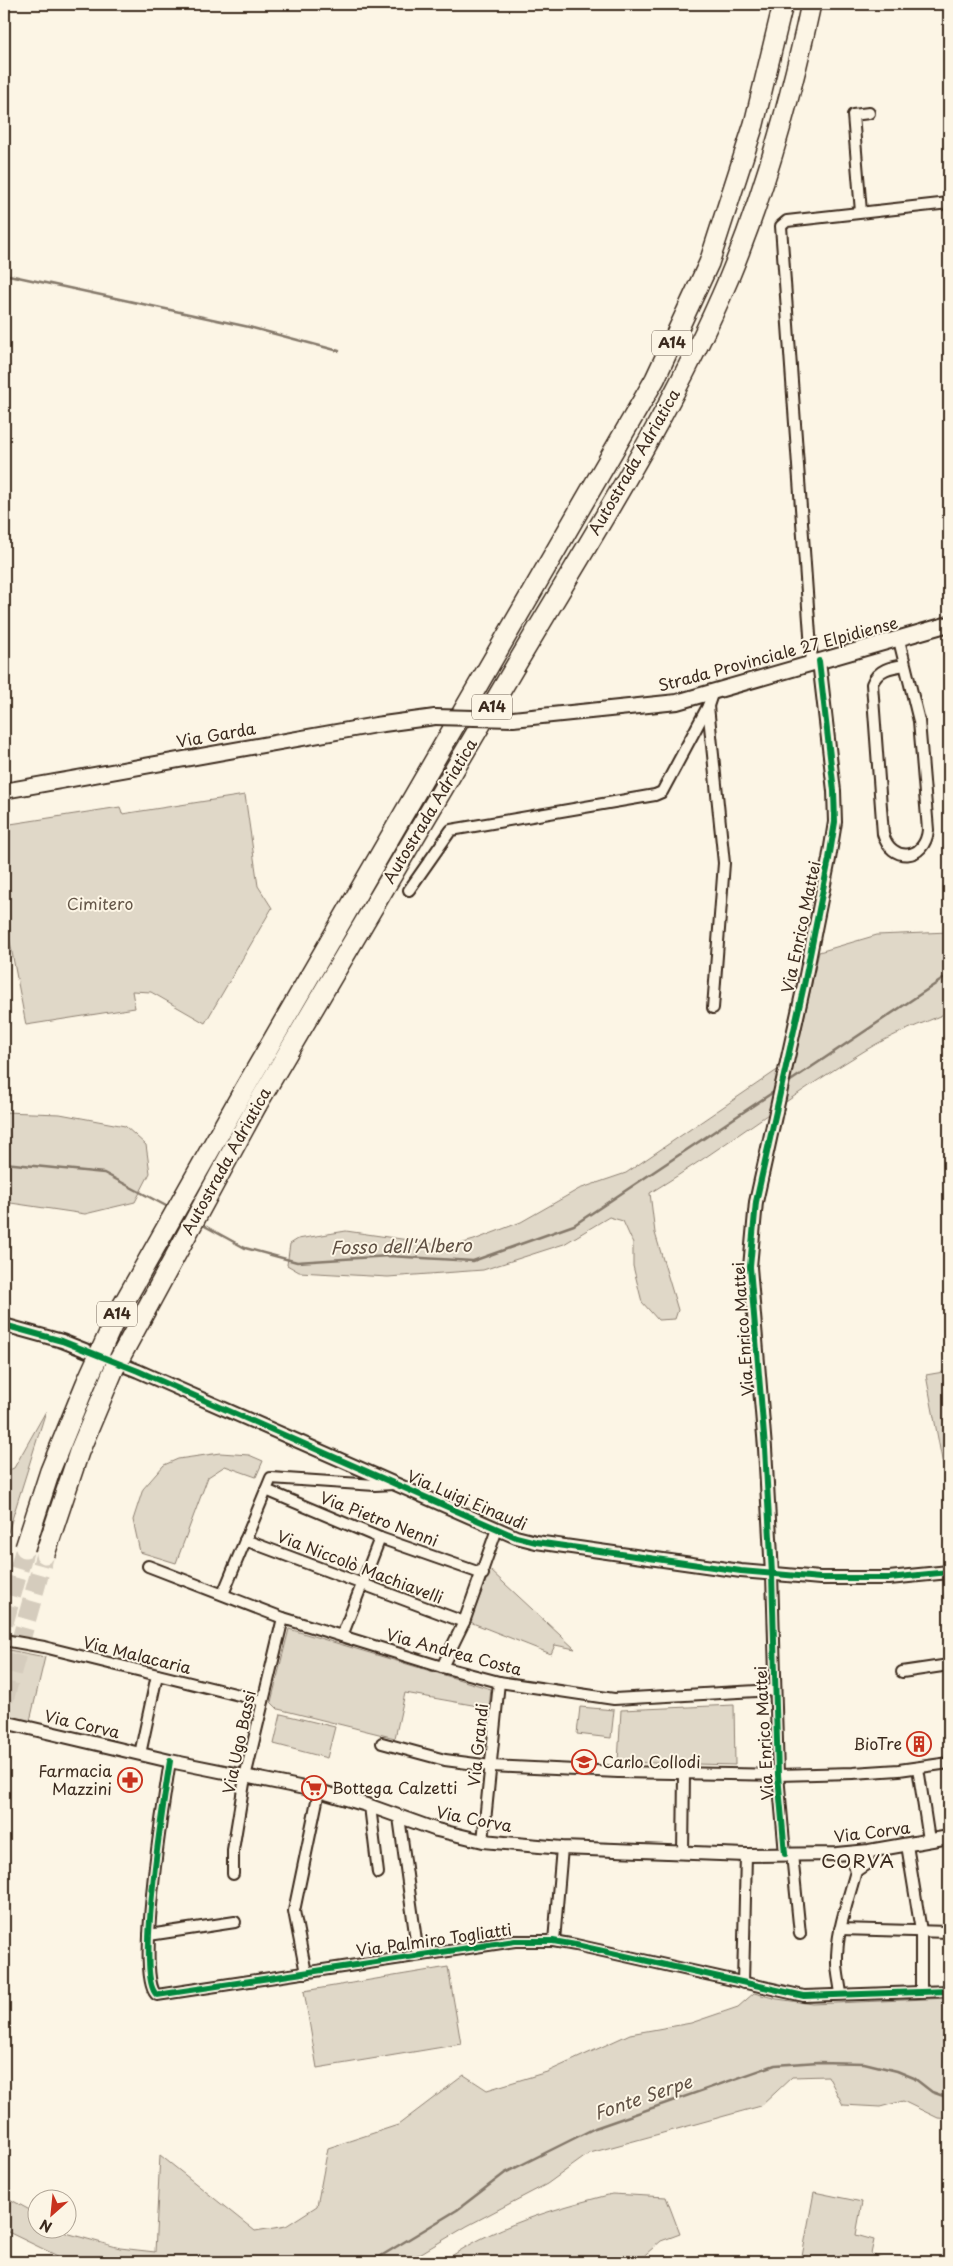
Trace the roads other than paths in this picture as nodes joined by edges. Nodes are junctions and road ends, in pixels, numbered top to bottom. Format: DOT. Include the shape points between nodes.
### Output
graph roads {
  1 [pos="783,4"];
  2 [pos="812,4"];
  3 [pos="869,113"];
  4 [pos="949,203"];
  5 [pos="861,212"];
  6 [pos="949,624"];
  7 [pos="899,640"];
  8 [pos="816,662"];
  9 [pos="905,665"];
  10 [pos="710,700"];
  11 [pos="435,717"];
  12 [pos="4,791"];
  13 [pos="409,890"];
  14 [pos="713,1008"];
  15 [pos="249,1100"];
  16 [pos="4,1325"];
  17 [pos="395,1484"];
  18 [pos="266,1490"];
  19 [pos="497,1530"];
  20 [pos="380,1538"];
  21 [pos="245,1540"];
  22 [pos="25,1548"];
  23 [pos="45,1554"];
  24 [pos="148,1566"];
  25 [pos="949,1572"];
  26 [pos="482,1574"];
  27 [pos="772,1574"];
  28 [pos="362,1584"];
  29 [pos="223,1594"];
  30 [pos="283,1618"];
  31 [pos="464,1622"];
  32 [pos="342,1636"];
  33 [pos="4,1640"];
  34 [pos="949,1665"];
  35 [pos="442,1667"];
  36 [pos="902,1672"];
  37 [pos="157,1675"];
  38 [pos="499,1682"];
  39 [pos="775,1690"];
  40 [pos="263,1701"];
  41 [pos="4,1722"];
  42 [pos="382,1744"];
  43 [pos="140,1754"];
  44 [pos="170,1761"];
  45 [pos="949,1763"];
  46 [pos="491,1766"];
  47 [pos="918,1768"];
  48 [pos="684,1774"];
  49 [pos="778,1775"];
  50 [pos="245,1777"];
  51 [pos="319,1791"];
  52 [pos="370,1806"];
  53 [pos="399,1817"];
  54 [pos="949,1837"];
  55 [pos="929,1840"];
  56 [pos="483,1841"];
  57 [pos="907,1845"];
  58 [pos="562,1848"];
  59 [pos="869,1850"];
  60 [pos="684,1852"];
  61 [pos="849,1853"];
  62 [pos="789,1854"];
  63 [pos="746,1855"];
  64 [pos="856,1871"];
  65 [pos="233,1874"];
  66 [pos="378,1874"];
  67 [pos="235,1922"];
  68 [pos="840,1930"];
  69 [pos="921,1931"];
  70 [pos="949,1932"];
  71 [pos="800,1934"];
  72 [pos="149,1935"];
  73 [pos="554,1941"];
  74 [pos="418,1955"];
  75 [pos="306,1973"];
  76 [pos="743,1983"];
  77 [pos="922,1991"];
  78 [pos="949,1991"];
  79 [pos="842,1994"];
  1 -- 15 [label="highway, Autostrada Adriatica / A14" via="754,124 709,263 655,380"];
  2 -- 15 [label="highway, Autostrada Adriatica / A14" via="781,129 756,208 729,278 682,378 608,509"];
  3 -- 5 [label="street" via="853,115"];
  4 -- 5 [label="street"];
  5 -- 8 [label="street" via="787,221 781,226"];
  6 -- 7 [label="main road, Strada Provinciale 27 Elpidiense"];
  7 -- 8 [label="main road, Strada Provinciale 27 Elpidiense"];
  7 -- 9 [label="street"];
  8 -- 10 [label="main road, Strada Provinciale 27 Elpidiense"];
  8 -- 27 [label="street, Via Enrico Mattei" via="834,791 835,822 819,913 756,1202 750,1267"];
  9 -- 9 [label="street" via="919,721 928,830 923,847 908,855 891,849 883,834 872,684 882,671"];
  10 -- 11 [label="main road, Strada Provinciale 27 Elpidiense, bridge" via="513,719"];
  10 -- 13 [label="street" via="662,792 451,830"];
  10 -- 14 [label="street" via="724,863"];
  11 -- 12 [label="main road, Via Garda" via="376,724"];
  15 -- 22 [label="highway, Autostrada Adriatica / A14, bridge" via="117,1315 50,1471"];
  15 -- 23 [label="highway, Autostrada Adriatica / A14, bridge" via="114,1369 79,1452"];
  16 -- 17 [label="street, Via Luigi Einaudi" via="62,1341 138,1371"];
  17 -- 18 [label="street, Via Luigi Einaudi" via="271,1478"];
  17 -- 19 [label="street, Via Luigi Einaudi"];
  18 -- 20 [label="street, Via Pietro Nenni"];
  18 -- 21 [label="street"];
  19 -- 26 [label="street"];
  19 -- 27 [label="street, Via Luigi Einaudi" via="536,1542"];
  20 -- 26 [label="street, Via Pietro Nenni"];
  20 -- 28 [label="street"];
  21 -- 28 [label="street, Via Niccolò Machiavelli"];
  21 -- 29 [label="street"];
  24 -- 29 [label="street, Via Andrea Costa"];
  25 -- 27 [label="street, Via Luigi Einaudi" via="881,1578"];
  26 -- 31 [label="street"];
  27 -- 39 [label="street, Via Enrico Mattei"];
  28 -- 31 [label="street, Via Niccolò Machiavelli"];
  28 -- 32 [label="street"];
  29 -- 30 [label="street, Via Andrea Costa"];
  30 -- 32 [label="street, Via Andrea Costa"];
  30 -- 40 [label="street, Via Ugo Bassi"];
  31 -- 35 [label="street"];
  32 -- 35 [label="street, Via Andrea Costa"];
  33 -- 37 [label="street, Via Malacaria"];
  34 -- 36 [label="street"];
  35 -- 38 [label="street, Via Andrea Costa"];
  37 -- 40 [label="street, Via Malacaria"];
  37 -- 43 [label="street"];
  38 -- 39 [label="street, Via Andrea Costa" via="614,1699"];
  38 -- 46 [label="street, Via Grandi"];
  39 -- 49 [label="street, Via Enrico Mattei"];
  40 -- 50 [label="street, Via Ugo Bassi"];
  41 -- 43 [label="street, Via Corva"];
  42 -- 46 [label="street" via="445,1760"];
  43 -- 44 [label="street, Via Corva"];
  44 -- 50 [label="street, Via Corva"];
  44 -- 72 [label="street, Via Palmiro Togliatti"];
  45 -- 47 [label="street"];
  46 -- 48 [label="street"];
  46 -- 56 [label="street, Via Grandi"];
  47 -- 49 [label="street"];
  47 -- 55 [label="street"];
  48 -- 49 [label="street"];
  48 -- 60 [label="street"];
  49 -- 62 [label="street, Via Enrico Mattei"];
  50 -- 51 [label="street, Via Corva"];
  50 -- 65 [label="street, Via Ugo Bassi" via="233,1850"];
  51 -- 52 [label="street, Via Corva"];
  51 -- 75 [label="street" via="294,1911"];
  52 -- 53 [label="street, Via Corva"];
  52 -- 66 [label="street"];
  53 -- 56 [label="street, Via Corva"];
  53 -- 74 [label="street"];
  54 -- 55 [label="street, Via Corva"];
  55 -- 57 [label="street, Via Corva"];
  56 -- 58 [label="street, Via Corva"];
  57 -- 59 [label="street, Via Corva"];
  57 -- 69 [label="street"];
  58 -- 60 [label="street, Via Corva"];
  58 -- 73 [label="street"];
  59 -- 61 [label="street, Via Corva"];
  59 -- 64 [label="street" via="868,1863"];
  60 -- 63 [label="street, Via Corva"];
  61 -- 62 [label="street, Via Corva"];
  61 -- 64 [label="street"];
  62 -- 63 [label="street, Via Corva"];
  62 -- 71 [label="street, Via Enrico Mattei"];
  63 -- 76 [label="street"];
  64 -- 68 [label="street"];
  67 -- 72 [label="street"];
  68 -- 69 [label="street"];
  68 -- 79 [label="street" via="837,1964"];
  69 -- 70 [label="street"];
  69 -- 77 [label="street"];
  72 -- 75 [label="street, Via Palmiro Togliatti" via="151,1986 156,1995"];
  73 -- 74 [label="street, Via Palmiro Togliatti" via="515,1941"];
  73 -- 76 [label="street, Via Palmiro Togliatti"];
  74 -- 75 [label="street, Via Palmiro Togliatti"];
  76 -- 79 [label="street, Via Palmiro Togliatti" via="804,1996"];
  77 -- 78 [label="street, Via Palmiro Togliatti"];
  77 -- 79 [label="street, Via Palmiro Togliatti"];
}
